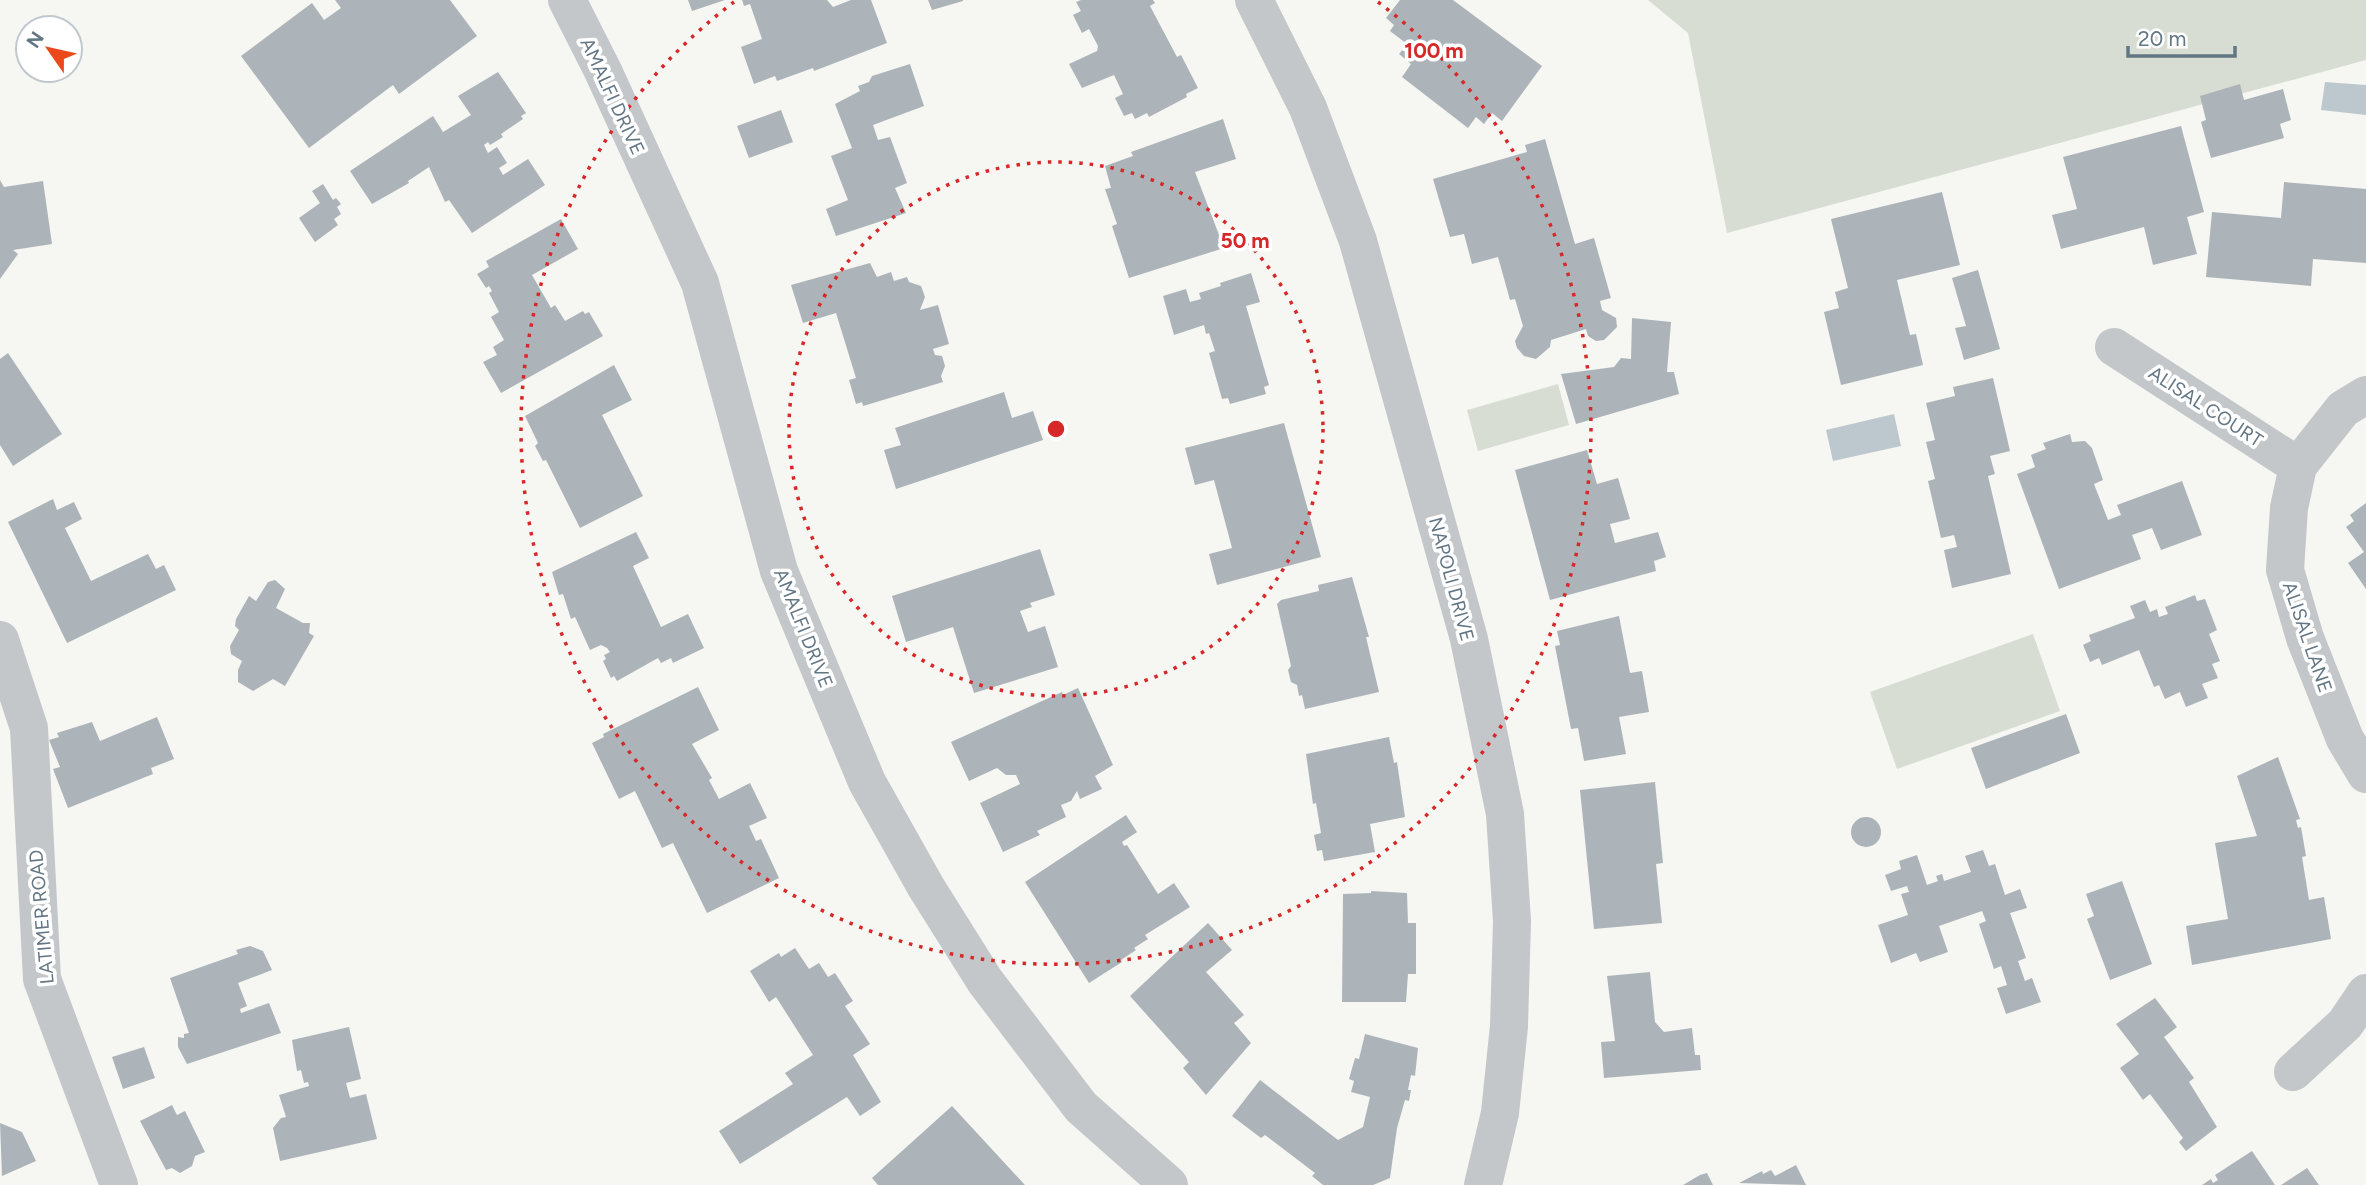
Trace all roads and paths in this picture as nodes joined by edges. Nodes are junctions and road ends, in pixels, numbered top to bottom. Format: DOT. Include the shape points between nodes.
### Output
graph roads {
  1 [pos="567,0"];
  2 [pos="1254,0"];
  3 [pos="2114,346"];
  4 [pos="2366,396"];
  5 [pos="2298,466"];
  6 [pos="0,640"];
  7 [pos="2366,774"];
  8 [pos="2366,993"];
  9 [pos="2293,1072"];
  10 [pos="119,1185"];
  11 [pos="1169,1185"];
  12 [pos="1483,1185"];
  1 -- 11 [label="street, AMALFI DRIVE" via="700,283 779,571 867,782 985,981 1081,1107"];
  2 -- 12 [label="street, NAPOLI DRIVE" via="1308,108 1358,241 1469,639 1505,814 1512,921 1509,1026 1500,1114"];
  3 -- 5 [label="street, ALISAL COURT"];
  4 -- 5 [label="street, ALISAL LANE" via="2343,409"];
  5 -- 7 [label="street, ALISAL LANE" via="2289,508 2285,570 2310,651 2345,738"];
  6 -- 10 [label="street, LATIMER ROAD" via="29,728 42,979"];
  8 -- 9 [label="street" via="2345,1024"];
}
